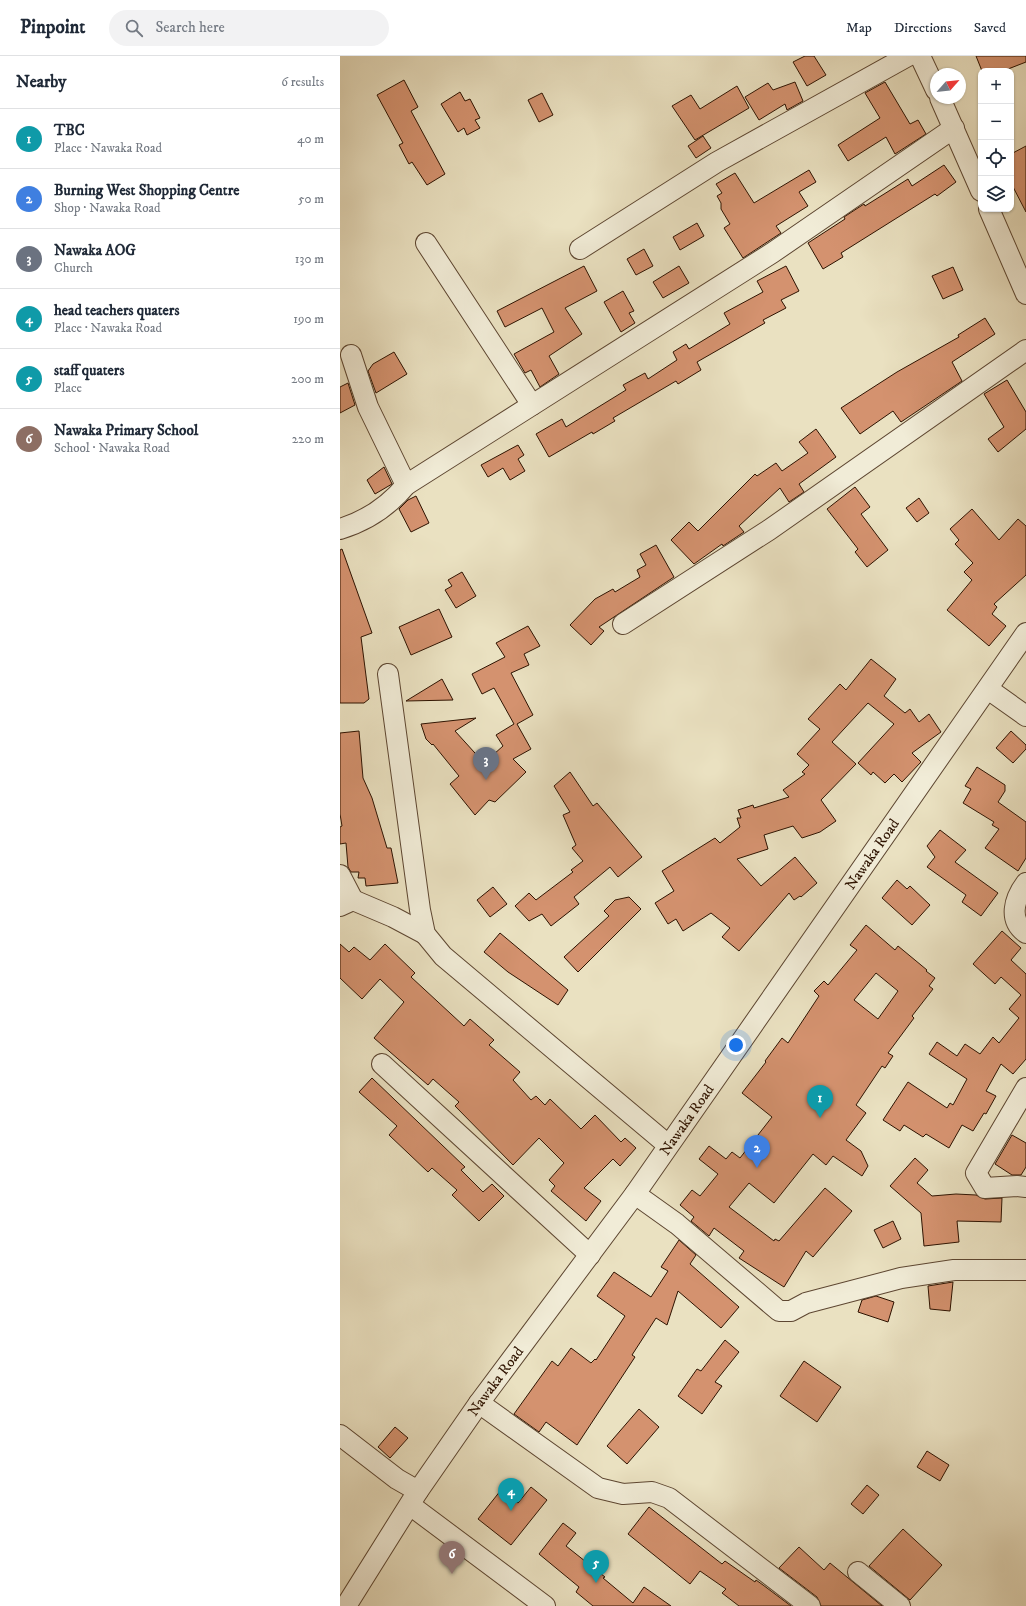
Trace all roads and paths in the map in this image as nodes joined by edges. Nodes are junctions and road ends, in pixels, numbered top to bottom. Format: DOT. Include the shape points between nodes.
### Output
graph roads {
  1 [pos="908,56"];
  2 [pos="920,56"];
  3 [pos="930,77"];
  4 [pos="943,104"];
  5 [pos="954,128"];
  6 [pos="978,184"];
  7 [pos="990,212"];
  8 [pos="426,243"];
  9 [pos="580,249"];
  10 [pos="1026,294"];
  11 [pos="1026,350"];
  12 [pos="351,355"];
  13 [pos="532,405"];
  14 [pos="406,485"];
  15 [pos="340,529"];
  16 [pos="623,624"];
  17 [pos="1026,633"];
  18 [pos="388,674"];
  19 [pos="988,689"];
  20 [pos="1026,716"];
  21 [pos="340,875"];
  22 [pos="1026,884"];
  23 [pos="347,903"];
  24 [pos="1026,933"];
  25 [pos="425,934"];
  26 [pos="382,1064"];
  27 [pos="1026,1088"];
  28 [pos="668,1145"];
  29 [pos="1026,1187"];
  30 [pos="635,1194"];
  31 [pos="590,1255"];
  32 [pos="1026,1270"];
  33 [pos="479,1403"];
  34 [pos="340,1436"];
  35 [pos="414,1498"];
  36 [pos="858,1572"];
  37 [pos="346,1606"];
  38 [pos="545,1606"];
  39 [pos="810,1606"];
  40 [pos="900,1606"];
  1 -- 9 [label="street" via="717,162"];
  2 -- 3 [label="street"];
  4 -- 5 [label="street"];
  5 -- 6 [label="street"];
  5 -- 13 [label="street" via="772,253"];
  7 -- 10 [label="street"];
  8 -- 13 [label="street"];
  11 -- 16 [label="street" via="769,530"];
  12 -- 14 [label="street" via="368,407"];
  13 -- 14 [label="street"];
  14 -- 15 [label="street" via="385,506 358,523"];
  17 -- 19 [label="street, Nawaka Road"];
  18 -- 25 [label="street"];
  19 -- 20 [label="street"];
  19 -- 28 [label="street, Nawaka Road"];
  21 -- 23 [label="street"];
  22 -- 24 [label="street" via="1019,893 1013,914 1019,928"];
  23 -- 25 [label="street" via="393,917"];
  25 -- 28 [label="street" via="443,956"];
  26 -- 31 [label="street"];
  27 -- 29 [label="street" via="976,1173 985,1188"];
  28 -- 30 [label="street, Nawaka Road"];
  30 -- 31 [label="street, Nawaka Road"];
  30 -- 32 [label="street" via="677,1224 779,1311 791,1311 806,1303 901,1278 954,1270"];
  31 -- 33 [label="street, Nawaka Road"];
  33 -- 35 [label="street, Nawaka Road"];
  33 -- 39 [label="street" via="598,1488 623,1494 652,1492 669,1498"];
  34 -- 35 [label="street" via="397,1478"];
  35 -- 37 [label="street, Nawaka Road"];
  35 -- 38 [label="street"];
  36 -- 40 [label="street"];
}
